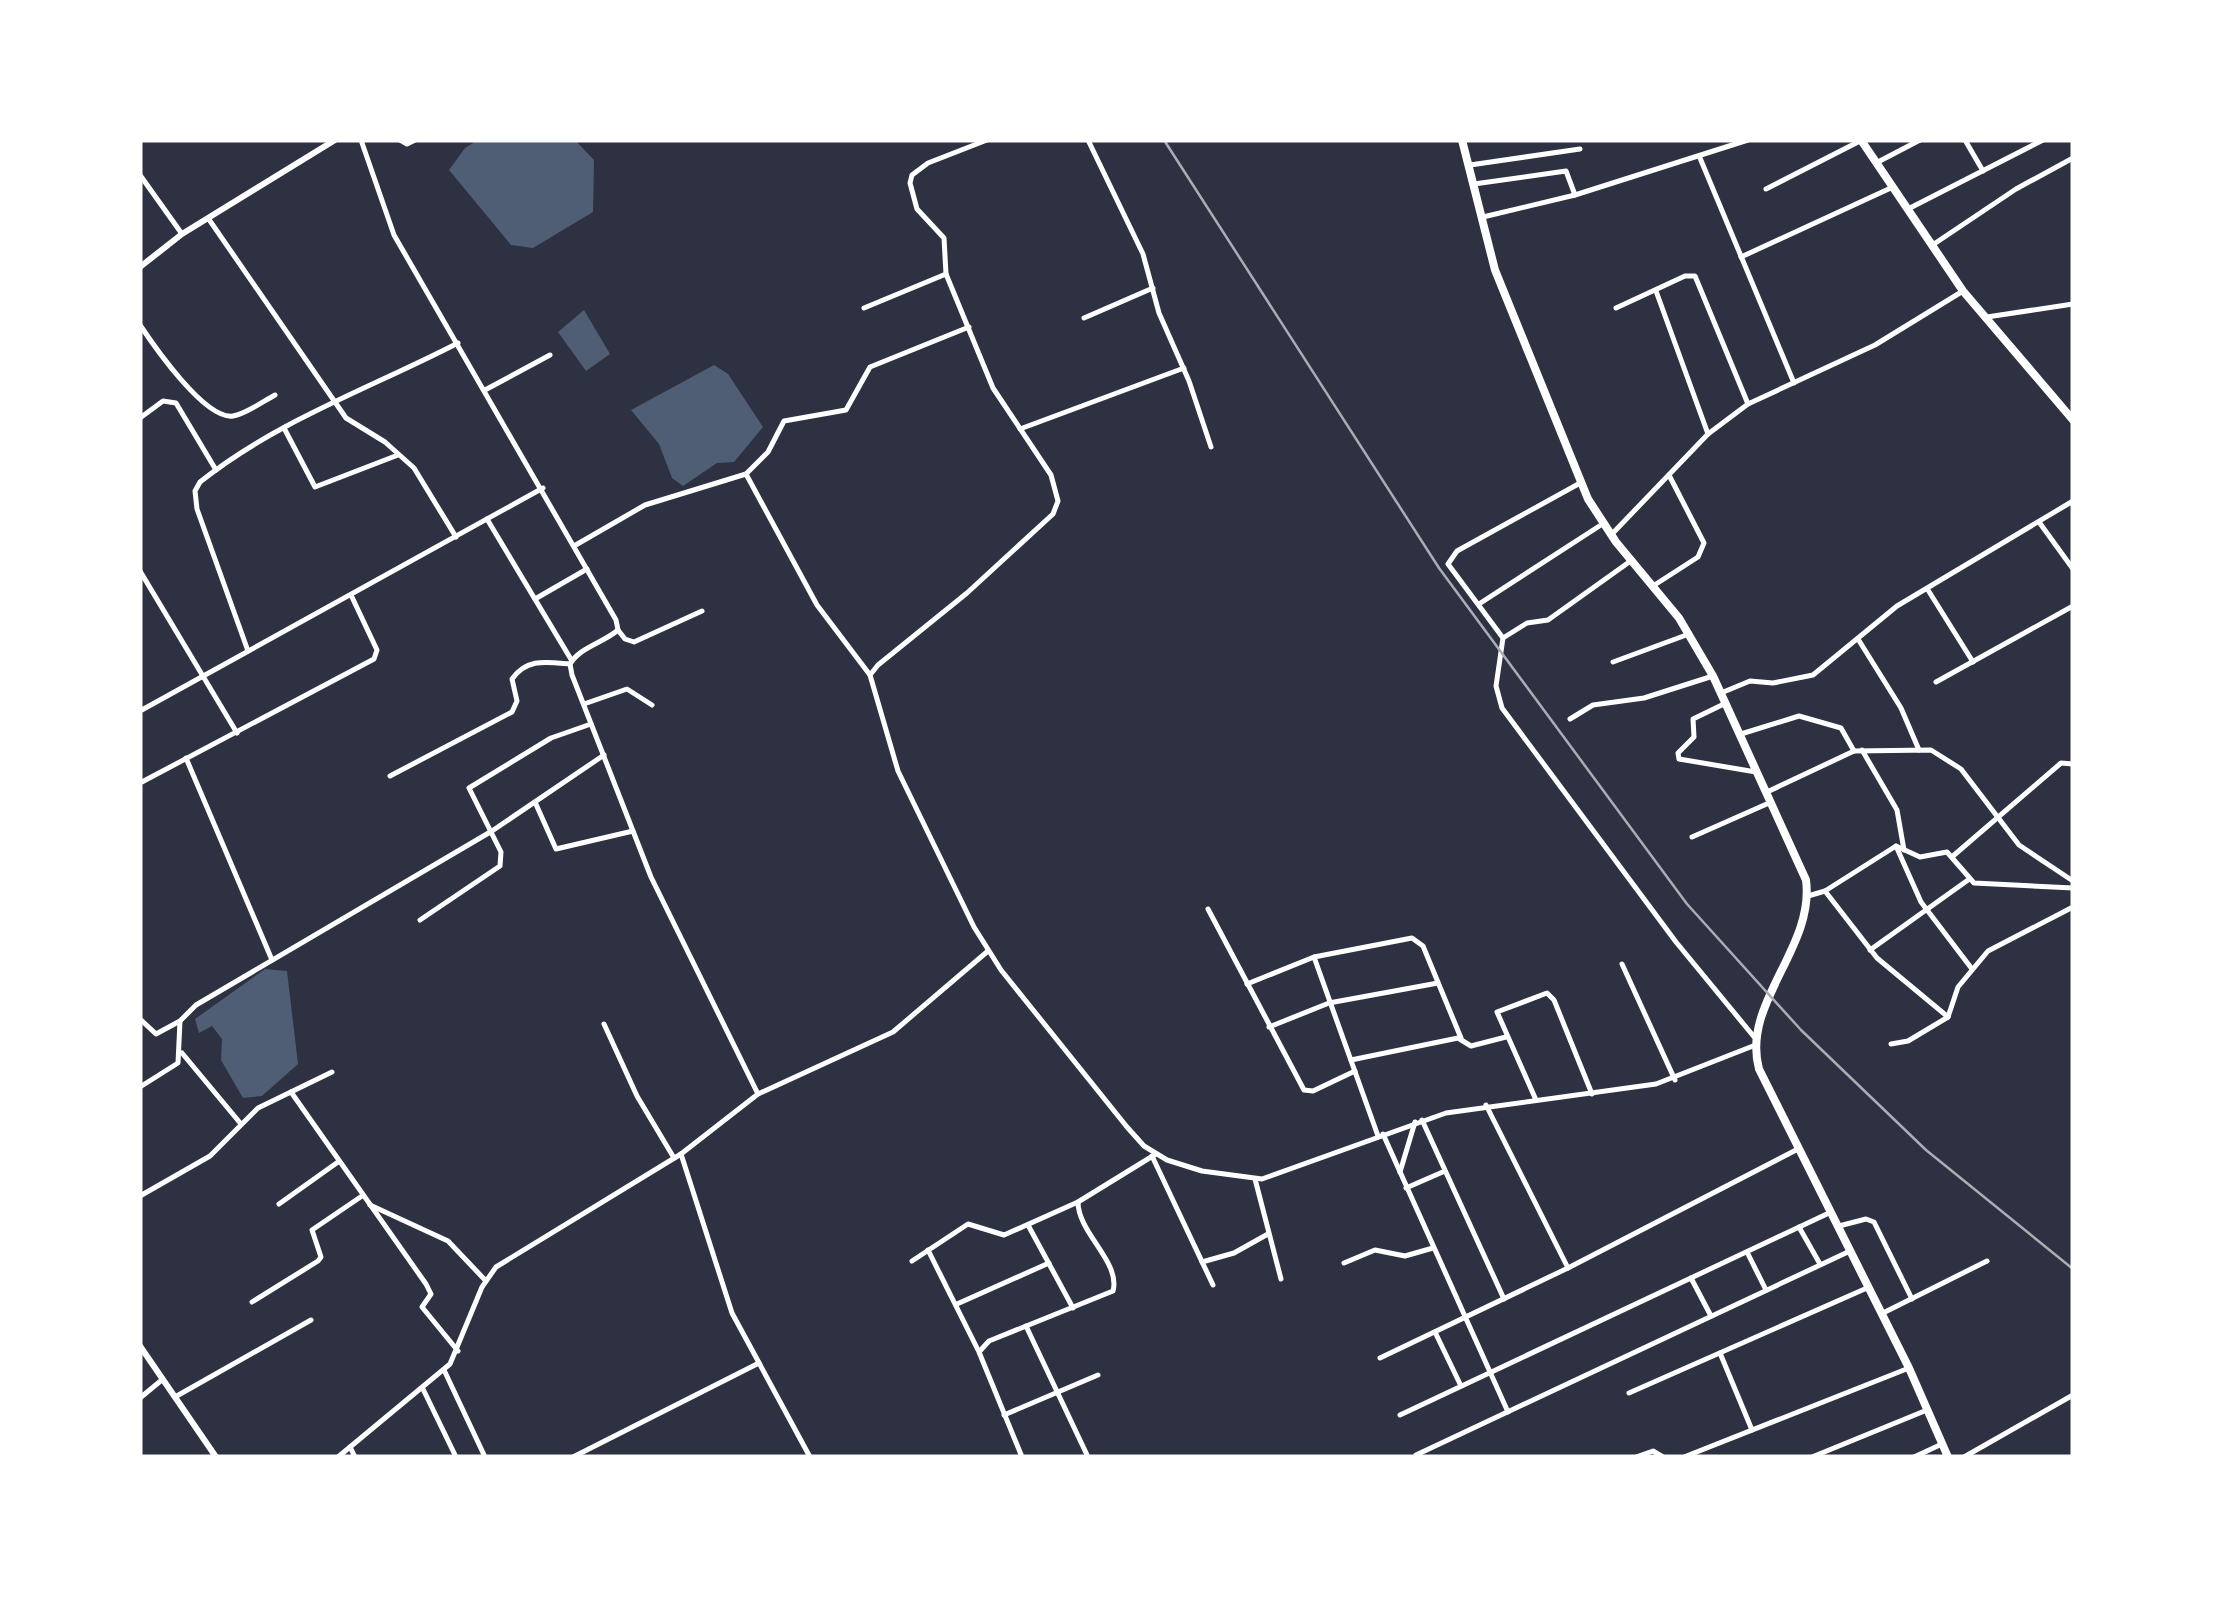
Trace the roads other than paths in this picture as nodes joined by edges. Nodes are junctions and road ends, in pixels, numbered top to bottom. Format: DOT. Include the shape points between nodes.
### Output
graph roads {
  1 [pos="336,140"];
  2 [pos="361,140"];
  3 [pos="400,140"];
  4 [pos="416,140"];
  5 [pos="985,140"];
  6 [pos="1088,140"];
  7 [pos="1462,140"];
  8 [pos="1748,140"];
  9 [pos="1861,140"];
  10 [pos="1920,140"];
  11 [pos="1965,140"];
  12 [pos="2043,140"];
  13 [pos="1580,150"];
  14 [pos="1700,158"];
  15 [pos="2073,158"];
  16 [pos="1876,163"];
  17 [pos="1467,166"];
  18 [pos="1983,171"];
  19 [pos="140,175"];
  20 [pos="1471,184"];
  21 [pos="1892,187"];
  22 [pos="1766,189"];
  23 [pos="1575,195"];
  24 [pos="1908,209"];
  25 [pos="208,218"];
  26 [pos="1480,218"];
  27 [pos="182,234"];
  28 [pos="1931,246"];
  29 [pos="1740,257"];
  30 [pos="141,263"];
  31 [pos="946,274"];
  32 [pos="1152,288"];
  33 [pos="1656,290"];
  34 [pos="1963,290"];
  35 [pos="2073,304"];
  36 [pos="864,308"];
  37 [pos="1616,308"];
  38 [pos="1084,318"];
  39 [pos="1988,318"];
  40 [pos="140,325"];
  41 [pos="969,327"];
  42 [pos="458,343"];
  43 [pos="550,355"];
  44 [pos="1184,368"];
  45 [pos="1794,383"];
  46 [pos="485,390"];
  47 [pos="275,395"];
  48 [pos="336,398"];
  49 [pos="1748,404"];
  50 [pos="140,418"];
  51 [pos="2073,420"];
  52 [pos="284,428"];
  53 [pos="1020,429"];
  54 [pos="1708,434"];
  55 [pos="1211,447"];
  56 [pos="400,454"];
  57 [pos="216,470"];
  58 [pos="746,474"];
  59 [pos="1668,475"];
  60 [pos="1582,482"];
  61 [pos="543,488"];
  62 [pos="2073,501"];
  63 [pos="486,519"];
  64 [pos="2038,522"];
  65 [pos="1604,523"];
  66 [pos="1612,535"];
  67 [pos="456,537"];
  68 [pos="574,546"];
  69 [pos="1632,560"];
  70 [pos="587,569"];
  71 [pos="2073,569"];
  72 [pos="140,570"];
  73 [pos="1653,586"];
  74 [pos="1928,590"];
  75 [pos="351,595"];
  76 [pos="534,599"];
  77 [pos="1479,604"];
  78 [pos="2073,606"];
  79 [pos="702,611"];
  80 [pos="618,630"];
  81 [pos="1689,634"];
  82 [pos="1503,638"];
  83 [pos="1858,639"];
  84 [pos="248,650"];
  85 [pos="570,662"];
  86 [pos="1613,662"];
  87 [pos="1974,662"];
  88 [pos="203,674"];
  89 [pos="870,675"];
  90 [pos="1713,676"];
  91 [pos="1936,682"];
  92 [pos="1721,693"];
  93 [pos="1726,702"];
  94 [pos="584,704"];
  95 [pos="652,705"];
  96 [pos="140,711"];
  97 [pos="1570,719"];
  98 [pos="592,724"];
  99 [pos="237,733"];
  100 [pos="1740,734"];
  101 [pos="1858,750"];
  102 [pos="1919,750"];
  103 [pos="604,754"];
  104 [pos="186,758"];
  105 [pos="2073,764"];
  106 [pos="1758,773"];
  107 [pos="390,776"];
  108 [pos="140,783"];
  109 [pos="1767,792"];
  110 [pos="535,802"];
  111 [pos="1772,802"];
  112 [pos="1997,820"];
  113 [pos="492,831"];
  114 [pos="632,831"];
  115 [pos="1692,838"];
  116 [pos="1896,846"];
  117 [pos="1904,850"];
  118 [pos="1953,856"];
  119 [pos="1968,880"];
  120 [pos="2071,880"];
  121 [pos="1826,891"];
  122 [pos="1808,896"];
  123 [pos="2073,907"];
  124 [pos="1208,908"];
  125 [pos="1926,910"];
  126 [pos="420,920"];
  127 [pos="1870,950"];
  128 [pos="988,951"];
  129 [pos="1314,957"];
  130 [pos="272,960"];
  131 [pos="1622,964"];
  132 [pos="1972,969"];
  133 [pos="1438,983"];
  134 [pos="1247,984"];
  135 [pos="1329,1003"];
  136 [pos="1948,1017"];
  137 [pos="140,1019"];
  138 [pos="180,1021"];
  139 [pos="604,1024"];
  140 [pos="1268,1028"];
  141 [pos="1507,1037"];
  142 [pos="1462,1038"];
  143 [pos="1754,1042"];
  144 [pos="1891,1044"];
  145 [pos="182,1053"];
  146 [pos="1351,1060"];
  147 [pos="1355,1071"];
  148 [pos="332,1072"];
  149 [pos="1675,1080"];
  150 [pos="140,1087"];
  151 [pos="291,1092"];
  152 [pos="758,1094"];
  153 [pos="1592,1094"];
  154 [pos="1536,1100"];
  155 [pos="1486,1105"];
  156 [pos="1419,1121"];
  157 [pos="242,1125"];
  158 [pos="1380,1135"];
  159 [pos="1798,1149"];
  160 [pos="1154,1155"];
  161 [pos="677,1156"];
  162 [pos="338,1162"];
  163 [pos="1445,1171"];
  164 [pos="1400,1173"];
  165 [pos="1259,1179"];
  166 [pos="1406,1188"];
  167 [pos="140,1196"];
  168 [pos="362,1196"];
  169 [pos="1078,1202"];
  170 [pos="279,1204"];
  171 [pos="367,1204"];
  172 [pos="1829,1212"];
  173 [pos="1028,1225"];
  174 [pos="1836,1226"];
  175 [pos="1799,1227"];
  176 [pos="1269,1233"];
  177 [pos="1433,1248"];
  178 [pos="928,1250"];
  179 [pos="1850,1251"];
  180 [pos="1747,1252"];
  181 [pos="912,1261"];
  182 [pos="1988,1261"];
  183 [pos="1202,1262"];
  184 [pos="1344,1262"];
  185 [pos="1049,1263"];
  186 [pos="1820,1265"];
  187 [pos="1568,1268"];
  188 [pos="1692,1278"];
  189 [pos="1281,1279"];
  190 [pos="486,1281"];
  191 [pos="1214,1285"];
  192 [pos="1866,1288"];
  193 [pos="1766,1290"];
  194 [pos="1504,1299"];
  195 [pos="1912,1299"];
  196 [pos="252,1302"];
  197 [pos="956,1304"];
  198 [pos="1073,1308"];
  199 [pos="1880,1314"];
  200 [pos="1711,1317"];
  201 [pos="1464,1318"];
  202 [pos="311,1320"];
  203 [pos="1026,1326"];
  204 [pos="1435,1332"];
  205 [pos="140,1346"];
  206 [pos="458,1352"];
  207 [pos="979,1352"];
  208 [pos="1720,1353"];
  209 [pos="1380,1358"];
  210 [pos="759,1363"];
  211 [pos="1909,1368"];
  212 [pos="444,1370"];
  213 [pos="1490,1372"];
  214 [pos="1098,1376"];
  215 [pos="162,1378"];
  216 [pos="1462,1386"];
  217 [pos="423,1389"];
  218 [pos="1055,1394"];
  219 [pos="1629,1394"];
  220 [pos="2073,1395"];
  221 [pos="175,1397"];
  222 [pos="140,1398"];
  223 [pos="1927,1410"];
  224 [pos="1508,1412"];
  225 [pos="1004,1415"];
  226 [pos="1400,1415"];
  227 [pos="1752,1430"];
  228 [pos="1942,1444"];
  229 [pos="350,1447"];
  230 [pos="1416,1455"];
  231 [pos="216,1457"];
  232 [pos="338,1457"];
  233 [pos="355,1457"];
  234 [pos="456,1457"];
  235 [pos="486,1457"];
  236 [pos="573,1457"];
  237 [pos="810,1457"];
  238 [pos="1022,1457"];
  239 [pos="1088,1457"];
  240 [pos="1636,1457"];
  241 [pos="1664,1457"];
  242 [pos="1684,1457"];
  243 [pos="1812,1457"];
  244 [pos="1914,1457"];
  245 [pos="1948,1457"];
  246 [pos="1964,1457"];
  1 -- 25 [label="street"];
  2 -- 42 [label="street" via="384,213"];
  3 -- 4 [label="street"];
  5 -- 31 [label="street" via="912,175 918,209 944,238"];
  6 -- 32 [label="street" via="1143,254"];
  7 -- 17 [label="main road"];
  8 -- 14 [label="street"];
  9 -- 16 [label="main road"];
  9 -- 22 [label="street"];
  10 -- 16 [label="street"];
  11 -- 18 [label="street"];
  12 -- 18 [label="street"];
  13 -- 17 [label="street"];
  14 -- 23 [label="street"];
  14 -- 29 [label="street"];
  15 -- 28 [label="street"];
  16 -- 21 [label="main road"];
  17 -- 20 [label="main road"];
  18 -- 24 [label="street"];
  19 -- 27 [label="street"];
  20 -- 23 [label="street" via="1566,172"];
  20 -- 26 [label="main road"];
  21 -- 24 [label="main road"];
  21 -- 29 [label="street"];
  23 -- 26 [label="street"];
  24 -- 28 [label="main road"];
  25 -- 27 [label="street"];
  25 -- 48 [label="street"];
  26 -- 60 [label="main road"];
  27 -- 30 [label="street"];
  28 -- 34 [label="main road"];
  29 -- 45 [label="street"];
  31 -- 36 [label="street"];
  31 -- 41 [label="street"];
  32 -- 38 [label="street"];
  32 -- 44 [label="street"];
  33 -- 37 [label="street"];
  33 -- 49 [label="street" via="1695,276"];
  33 -- 54 [label="street"];
  34 -- 39 [label="main road"];
  34 -- 45 [label="street" via="1875,345"];
  35 -- 39 [label="street"];
  39 -- 51 [label="main road"];
  40 -- 47 [label="street" via="217,412 236,416"];
  41 -- 53 [label="street" via="993,388"];
  41 -- 58 [label="street" via="870,366 846,410 784,421 768,452"];
  42 -- 46 [label="street"];
  42 -- 48 [label="street"];
  43 -- 46 [label="street"];
  44 -- 53 [label="street"];
  44 -- 55 [label="street"];
  45 -- 49 [label="street"];
  46 -- 61 [label="street"];
  48 -- 52 [label="street"];
  48 -- 56 [label="street" via="350,423"];
  49 -- 54 [label="street"];
  50 -- 57 [label="street" via="164,402 176,403"];
  52 -- 56 [label="street" via="315,487"];
  52 -- 57 [label="street"];
  53 -- 89 [label="street" via="1056,488 1054,514"];
  54 -- 59 [label="street"];
  56 -- 67 [label="street"];
  57 -- 84 [label="street" via="195,491 197,508"];
  58 -- 68 [label="street" via="646,504"];
  58 -- 89 [label="street" via="817,605"];
  59 -- 66 [label="street"];
  59 -- 73 [label="street" via="1704,543 1698,558"];
  60 -- 65 [label="main road"];
  60 -- 77 [label="street" via="1451,555 1448,564"];
  61 -- 63 [label="street"];
  61 -- 68 [label="street"];
  62 -- 64 [label="street"];
  63 -- 67 [label="street"];
  63 -- 76 [label="street"];
  64 -- 71 [label="street"];
  64 -- 74 [label="street"];
  65 -- 66 [label="main road"];
  65 -- 77 [label="street"];
  66 -- 69 [label="main road"];
  67 -- 75 [label="street"];
  68 -- 70 [label="street"];
  69 -- 73 [label="main road"];
  69 -- 82 [label="street" via="1548,620 1526,622"];
  70 -- 76 [label="street"];
  70 -- 80 [label="street"];
  72 -- 88 [label="street"];
  73 -- 81 [label="main road"];
  74 -- 83 [label="street"];
  74 -- 87 [label="street"];
  75 -- 84 [label="street"];
  75 -- 99 [label="street" via="379,655"];
  76 -- 85 [label="street"];
  77 -- 82 [label="street"];
  78 -- 87 [label="street"];
  79 -- 80 [label="street" via="634,642"];
  80 -- 85 [label="street"];
  81 -- 86 [label="street"];
  81 -- 90 [label="main road"];
  82 -- 143 [label="street" via="1496,686 1502,708"];
  83 -- 92 [label="street" via="1802,680 1750,681"];
  83 -- 102 [label="street"];
  84 -- 88 [label="street"];
  85 -- 94 [label="street"];
  85 -- 107 [label="street" via="522,668 512,680 512,712"];
  87 -- 91 [label="street"];
  88 -- 96 [label="street"];
  88 -- 99 [label="street"];
  89 -- 128 [label="street" via="898,771"];
  90 -- 92 [label="main road"];
  90 -- 97 [label="street" via="1644,698 1592,705"];
  92 -- 93 [label="main road"];
  93 -- 100 [label="main road"];
  93 -- 106 [label="street" via="1693,719 1694,737 1680,759"];
  94 -- 95 [label="street" via="627,689"];
  94 -- 98 [label="street"];
  98 -- 103 [label="street"];
  98 -- 113 [label="street" via="551,738 469,788"];
  99 -- 104 [label="street"];
  100 -- 101 [label="street" via="1799,716 1842,728"];
  100 -- 106 [label="main road"];
  101 -- 102 [label="street"];
  101 -- 109 [label="street"];
  101 -- 117 [label="street" via="1898,810"];
  102 -- 112 [label="street" via="1940,753 1962,770"];
  103 -- 110 [label="street"];
  103 -- 114 [label="street"];
  104 -- 108 [label="street"];
  104 -- 130 [label="street"];
  105 -- 112 [label="street" via="2061,763"];
  106 -- 109 [label="main road"];
  109 -- 111 [label="main road"];
  110 -- 113 [label="street"];
  110 -- 114 [label="street" via="556,849"];
  111 -- 115 [label="street"];
  111 -- 122 [label="main road"];
  112 -- 118 [label="street"];
  112 -- 120 [label="street" via="2019,845"];
  113 -- 126 [label="street" via="501,852 496,872"];
  113 -- 130 [label="street"];
  114 -- 152 [label="street"];
  116 -- 117 [label="street"];
  116 -- 121 [label="street"];
  116 -- 125 [label="street"];
  117 -- 118 [label="street" via="1920,857 1941,851"];
  118 -- 119 [label="street"];
  119 -- 120 [label="street"];
  119 -- 125 [label="street"];
  121 -- 122 [label="street"];
  121 -- 127 [label="street"];
  122 -- 143 [label="main road"];
  123 -- 132 [label="street" via="2000,942"];
  124 -- 134 [label="street"];
  125 -- 127 [label="street"];
  125 -- 132 [label="street"];
  127 -- 136 [label="street"];
  128 -- 152 [label="street" via="892,1032"];
  128 -- 160 [label="street"];
  129 -- 133 [label="street" via="1412,938 1423,946"];
  129 -- 134 [label="street"];
  129 -- 135 [label="street"];
  130 -- 138 [label="street"];
  131 -- 149 [label="street"];
  132 -- 136 [label="street"];
  133 -- 135 [label="street"];
  133 -- 142 [label="street"];
  134 -- 140 [label="street"];
  135 -- 140 [label="street"];
  135 -- 146 [label="street"];
  136 -- 144 [label="street"];
  137 -- 138 [label="street" via="156,1034"];
  138 -- 145 [label="street"];
  139 -- 161 [label="street" via="637,1096"];
  140 -- 147 [label="street" via="1304,1090"];
  141 -- 142 [label="street" via="1471,1046"];
  141 -- 153 [label="street" via="1500,1008 1551,995"];
  141 -- 154 [label="street"];
  142 -- 146 [label="street"];
  143 -- 149 [label="street"];
  143 -- 159 [label="main road" via="1759,1069"];
  145 -- 150 [label="street" via="178,1063"];
  145 -- 157 [label="street"];
  146 -- 147 [label="street"];
  147 -- 158 [label="street"];
  148 -- 151 [label="street"];
  149 -- 153 [label="street"];
  151 -- 157 [label="street" via="258,1108"];
  151 -- 162 [label="street"];
  152 -- 161 [label="street"];
  153 -- 154 [label="street"];
  154 -- 155 [label="street"];
  155 -- 156 [label="street"];
  155 -- 187 [label="street"];
  156 -- 158 [label="street"];
  156 -- 163 [label="street"];
  156 -- 164 [label="street"];
  157 -- 167 [label="street" via="210,1156"];
  158 -- 164 [label="street"];
  158 -- 165 [label="street"];
  159 -- 172 [label="main road"];
  159 -- 187 [label="street"];
  160 -- 165 [label="street"];
  160 -- 169 [label="street"];
  160 -- 183 [label="street"];
  161 -- 190 [label="street" via="496,1268"];
  161 -- 210 [label="street" via="722,1286"];
  162 -- 168 [label="street"];
  162 -- 170 [label="street"];
  163 -- 166 [label="street"];
  163 -- 194 [label="street"];
  164 -- 166 [label="street"];
  165 -- 176 [label="street"];
  166 -- 177 [label="street"];
  168 -- 171 [label="street"];
  168 -- 196 [label="street" via="312,1230 318,1261"];
  169 -- 173 [label="street"];
  169 -- 198 [label="street" via="1116,1284 1114,1292"];
  171 -- 190 [label="street" via="439,1235"];
  171 -- 206 [label="street" via="426,1284 430,1294 422,1308"];
  172 -- 174 [label="main road"];
  172 -- 175 [label="street"];
  173 -- 178 [label="street" via="1004,1235 968,1224"];
  173 -- 185 [label="street"];
  174 -- 179 [label="main road"];
  174 -- 195 [label="street" via="1874,1222"];
  175 -- 180 [label="street"];
  175 -- 186 [label="street"];
  176 -- 183 [label="street" via="1234,1254"];
  176 -- 189 [label="street"];
  177 -- 184 [label="street" via="1405,1256 1374,1250"];
  177 -- 201 [label="street"];
  178 -- 181 [label="street"];
  178 -- 197 [label="street"];
  179 -- 186 [label="street"];
  179 -- 192 [label="main road"];
  180 -- 188 [label="street"];
  180 -- 193 [label="street"];
  182 -- 195 [label="street"];
  183 -- 191 [label="street"];
  185 -- 197 [label="street"];
  185 -- 198 [label="street"];
  186 -- 193 [label="street"];
  187 -- 194 [label="street"];
  188 -- 200 [label="street"];
  188 -- 213 [label="street"];
  190 -- 206 [label="street"];
  192 -- 199 [label="main road"];
  192 -- 208 [label="street"];
  193 -- 200 [label="street"];
  194 -- 201 [label="street"];
  195 -- 199 [label="street"];
  197 -- 207 [label="street"];
  198 -- 203 [label="street"];
  199 -- 211 [label="main road"];
  200 -- 224 [label="street"];
  201 -- 204 [label="street"];
  201 -- 213 [label="street"];
  202 -- 221 [label="street"];
  203 -- 207 [label="street"];
  203 -- 218 [label="street"];
  204 -- 209 [label="street"];
  204 -- 216 [label="street"];
  205 -- 215 [label="street"];
  206 -- 212 [label="street"];
  207 -- 225 [label="street"];
  208 -- 219 [label="street"];
  208 -- 227 [label="street"];
  210 -- 236 [label="street"];
  210 -- 237 [label="street"];
  211 -- 223 [label="main road"];
  211 -- 227 [label="street"];
  212 -- 217 [label="street"];
  212 -- 235 [label="street"];
  213 -- 216 [label="street"];
  213 -- 224 [label="street"];
  214 -- 218 [label="street"];
  215 -- 221 [label="street"];
  215 -- 222 [label="street"];
  216 -- 226 [label="street"];
  217 -- 229 [label="street"];
  217 -- 234 [label="street"];
  218 -- 225 [label="street"];
  218 -- 239 [label="street"];
  220 -- 246 [label="street"];
  221 -- 231 [label="street"];
  223 -- 228 [label="main road"];
  223 -- 243 [label="street"];
  224 -- 230 [label="street"];
  225 -- 238 [label="street"];
  227 -- 242 [label="street"];
  228 -- 244 [label="street"];
  228 -- 245 [label="main road"];
  229 -- 232 [label="street"];
  229 -- 233 [label="street"];
  240 -- 241 [label="street" via="1654,1451"];
}
